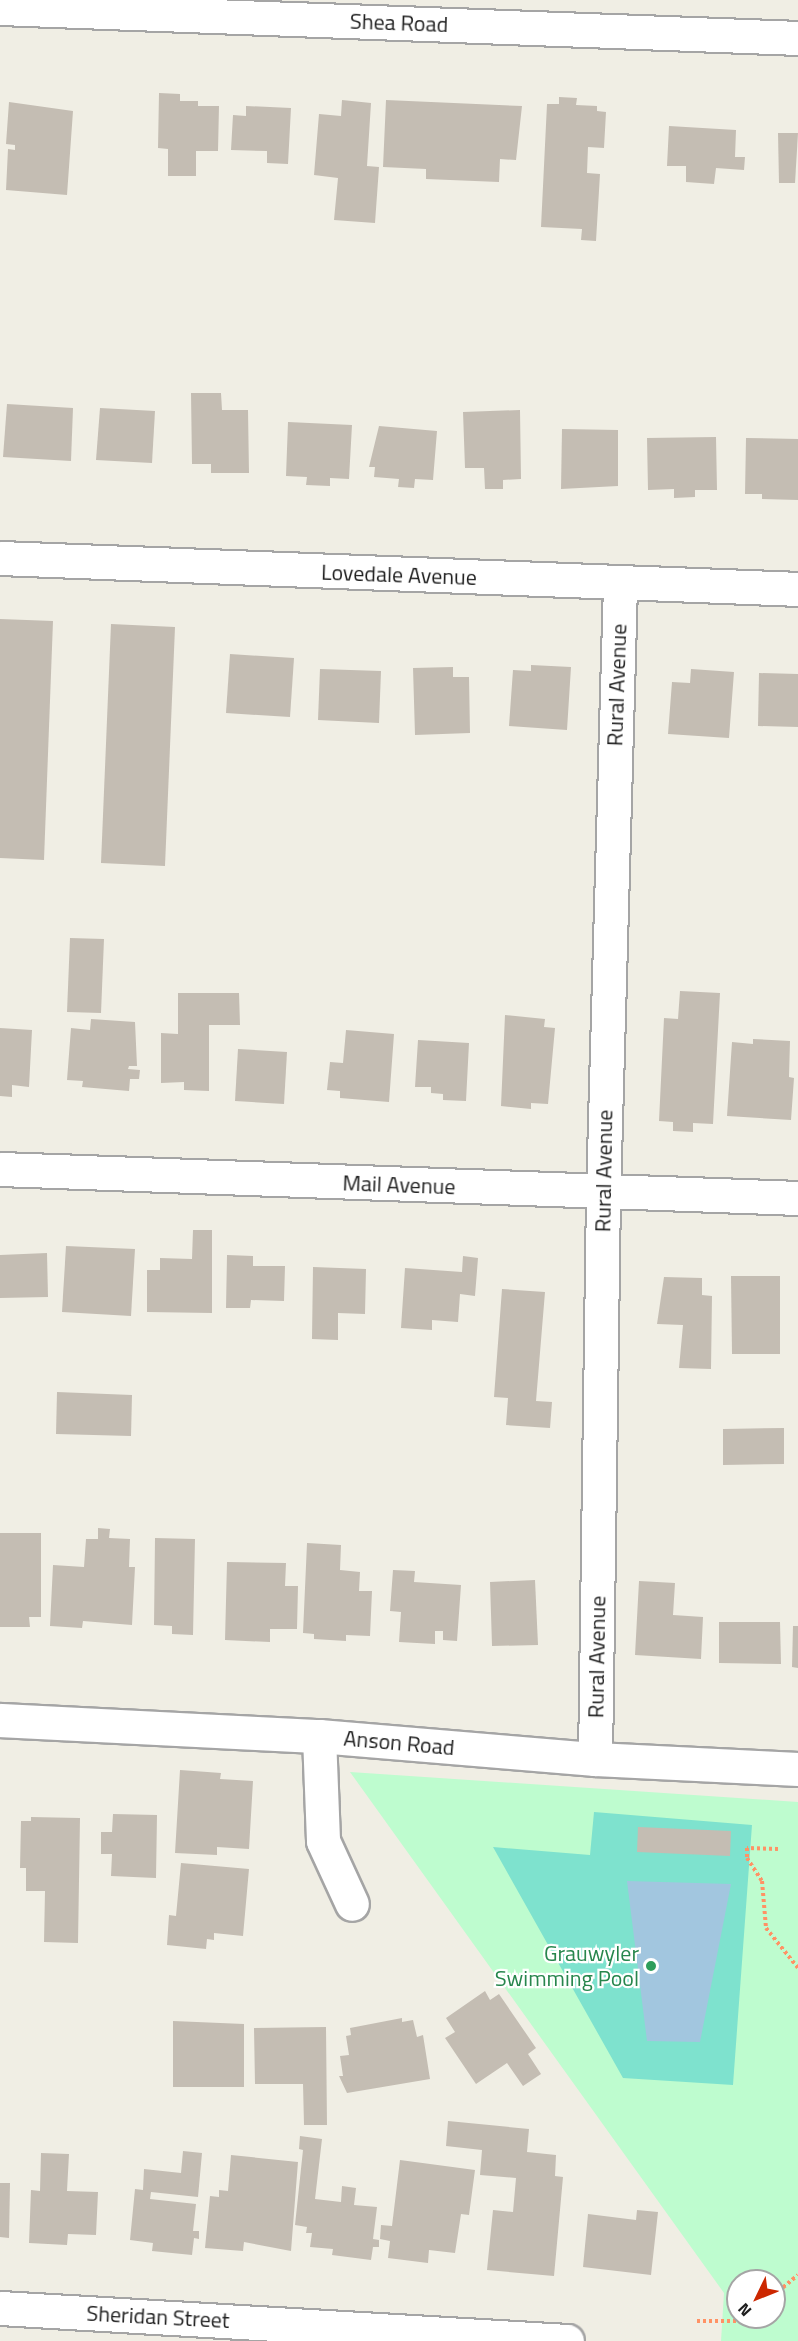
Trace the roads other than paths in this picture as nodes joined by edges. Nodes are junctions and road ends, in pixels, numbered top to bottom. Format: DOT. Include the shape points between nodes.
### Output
graph roads {
  1 [pos="0,8"];
  2 [pos="798,38"];
  3 [pos="0,558"];
  4 [pos="620,584"];
  5 [pos="798,589"];
  6 [pos="0,1169"];
  7 [pos="603,1193"];
  8 [pos="798,1198"];
  9 [pos="0,1720"];
  10 [pos="319,1736"];
  11 [pos="595,1759"];
  12 [pos="798,1768"];
  13 [pos="352,1904"];
  14 [pos="0,2308"];
  15 [pos="567,2341"];
  1 -- 2 [label="street, Shea Road"];
  3 -- 4 [label="street, Lovedale Avenue"];
  4 -- 5 [label="street, Lovedale Avenue"];
  4 -- 7 [label="street, Rural Avenue"];
  6 -- 7 [label="street, Mail Avenue"];
  7 -- 8 [label="street, Mail Avenue"];
  7 -- 11 [label="street, Rural Avenue"];
  9 -- 10 [label="street, Anson Road"];
  10 -- 11 [label="street, Anson Road"];
  10 -- 13 [label="street" via="323,1841"];
  11 -- 12 [label="street, Anson Road"];
  14 -- 15 [label="street, Sheridan Street"];
}
